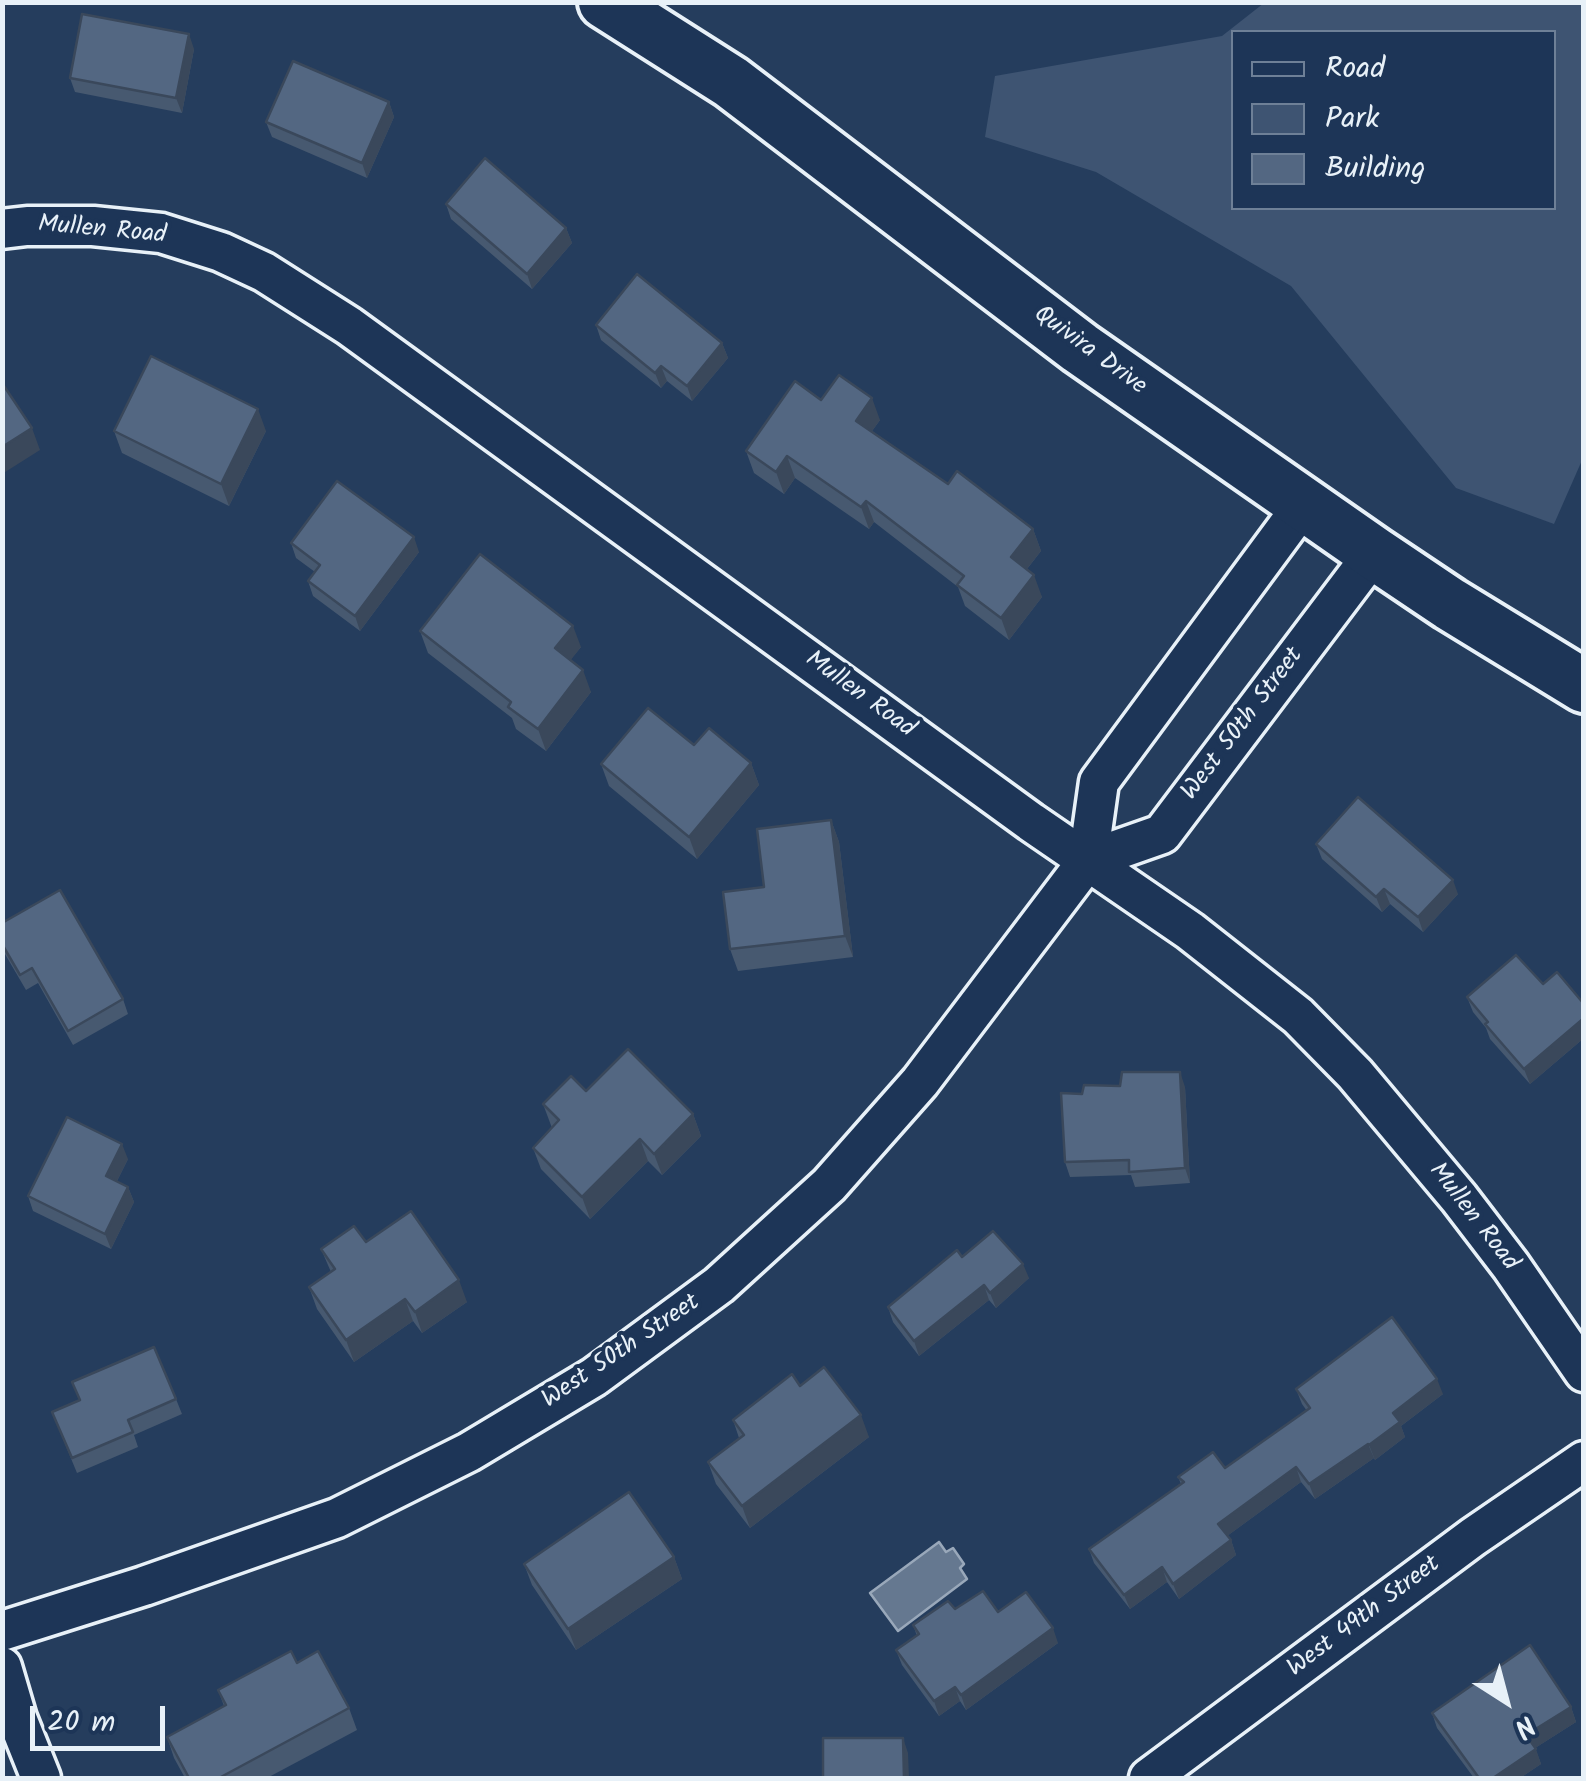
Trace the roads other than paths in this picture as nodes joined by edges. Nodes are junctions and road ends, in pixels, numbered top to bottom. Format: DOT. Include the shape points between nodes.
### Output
graph roads {
  1 [pos="605,2"];
  2 [pos="2,229"];
  3 [pos="1304,504"];
  4 [pos="1374,553"];
  5 [pos="1584,686"];
  6 [pos="1088,860"];
  7 [pos="1584,1372"];
  8 [pos="1584,1461"];
  9 [pos="2,1631"];
  10 [pos="2,1667"];
  11 [pos="41,1778"];
  12 [pos="1149,1778"];
  1 -- 3 [label="main road, Quivira Drive" via="730,82 1080,348"];
  2 -- 6 [label="street, Mullen Road" via="94,226 160,233 264,272 349,326"];
  3 -- 4 [label="main road, Quivira Drive"];
  3 -- 6 [label="street, West 50th Street" via="1098,782"];
  4 -- 5 [label="main road, Quivira Drive"];
  4 -- 6 [label="street, West 50th Street" via="1162,834"];
  6 -- 7 [label="street, Mullen Road" via="1298,1016 1355,1074 1459,1198"];
  6 -- 9 [label="street, West 50th Street" via="920,1082 828,1185 719,1285 594,1377 469,1452 338,1518"];
  8 -- 12 [label="street, West 49th Street"];
  10 -- 11 [label="street"];
}
